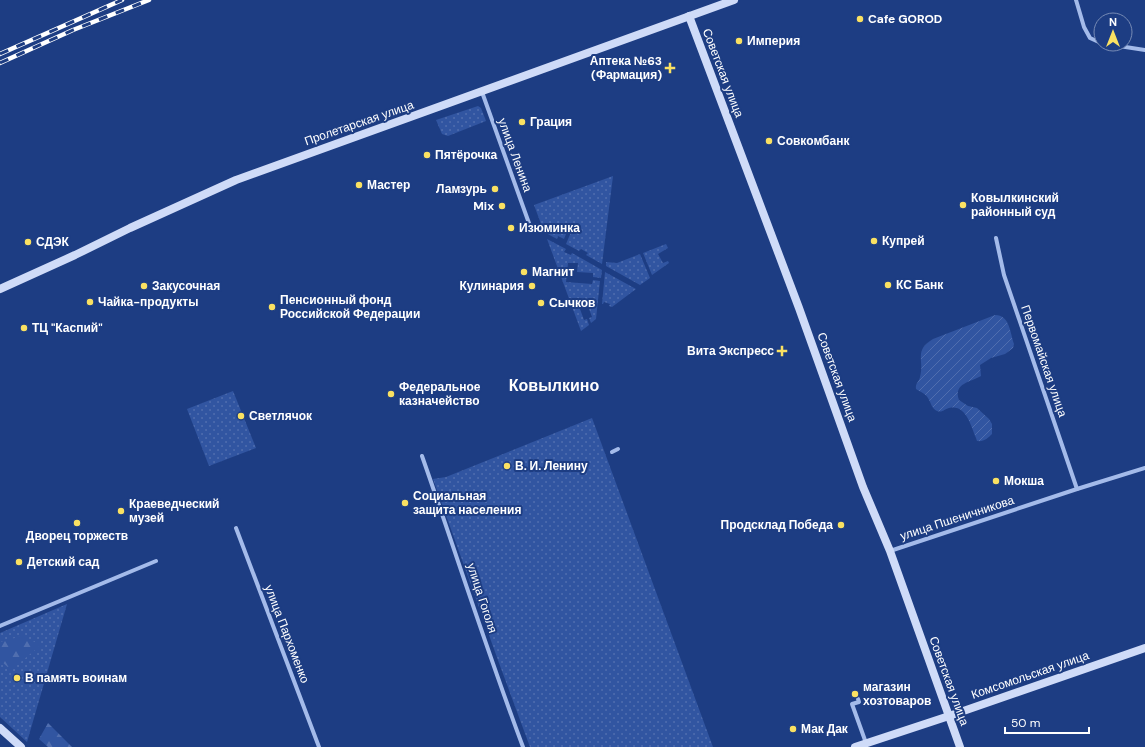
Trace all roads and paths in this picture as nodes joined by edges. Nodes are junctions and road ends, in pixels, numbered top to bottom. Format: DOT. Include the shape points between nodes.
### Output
graph roads {
  1 [pos="734,0"];
  2 [pos="1076,0"];
  3 [pos="689,16"];
  4 [pos="1093,39"];
  5 [pos="1133,48"];
  6 [pos="1145,50"];
  7 [pos="482,92"];
  8 [pos="530,226"];
  9 [pos="996,238"];
  10 [pos="0,288"];
  11 [pos="618,450"];
  12 [pos="612,452"];
  13 [pos="422,456"];
  14 [pos="1145,468"];
  15 [pos="1077,488"];
  16 [pos="236,528"];
  17 [pos="890,550"];
  18 [pos="156,561"];
  19 [pos="0,626"];
  20 [pos="1145,648"];
  21 [pos="858,699"];
  22 [pos="949,716"];
  23 [pos="0,728"];
  24 [pos="866,743"];
  25 [pos="21,747"];
  26 [pos="319,747"];
  27 [pos="523,747"];
  28 [pos="855,747"];
  29 [pos="960,747"];
  1 -- 3 [label="street, Пролетарская улица"];
  2 -- 4 [label="street" via="1084,26"];
  3 -- 7 [label="street, Пролетарская улица"];
  3 -- 17 [label="street, Советская улица" via="863,487"];
  5 -- 6 [label="street"];
  7 -- 8 [label="street, улица Ленина"];
  7 -- 10 [label="street, Пролетарская улица" via="236,180"];
  9 -- 15 [label="street, Первомайская улица" via="1004,275"];
  11 -- 12 [label="street"];
  13 -- 27 [label="street, улица Гоголя"];
  14 -- 15 [label="street, улица Пшеничникова"];
  15 -- 17 [label="street, улица Пшеничникова"];
  16 -- 26 [label="street, улица Пархоменко"];
  17 -- 22 [label="street, Советская улица"];
  18 -- 19 [label="street"];
  20 -- 22 [label="street, Комсомольская улица"];
  21 -- 24 [label="street" via="859,702 852,704"];
  22 -- 24 [label="street, Комсомольская улица"];
  22 -- 29 [label="street, Советская улица"];
  23 -- 25 [label="street"];
  24 -- 28 [label="street, Комсомольская улица"];
}
